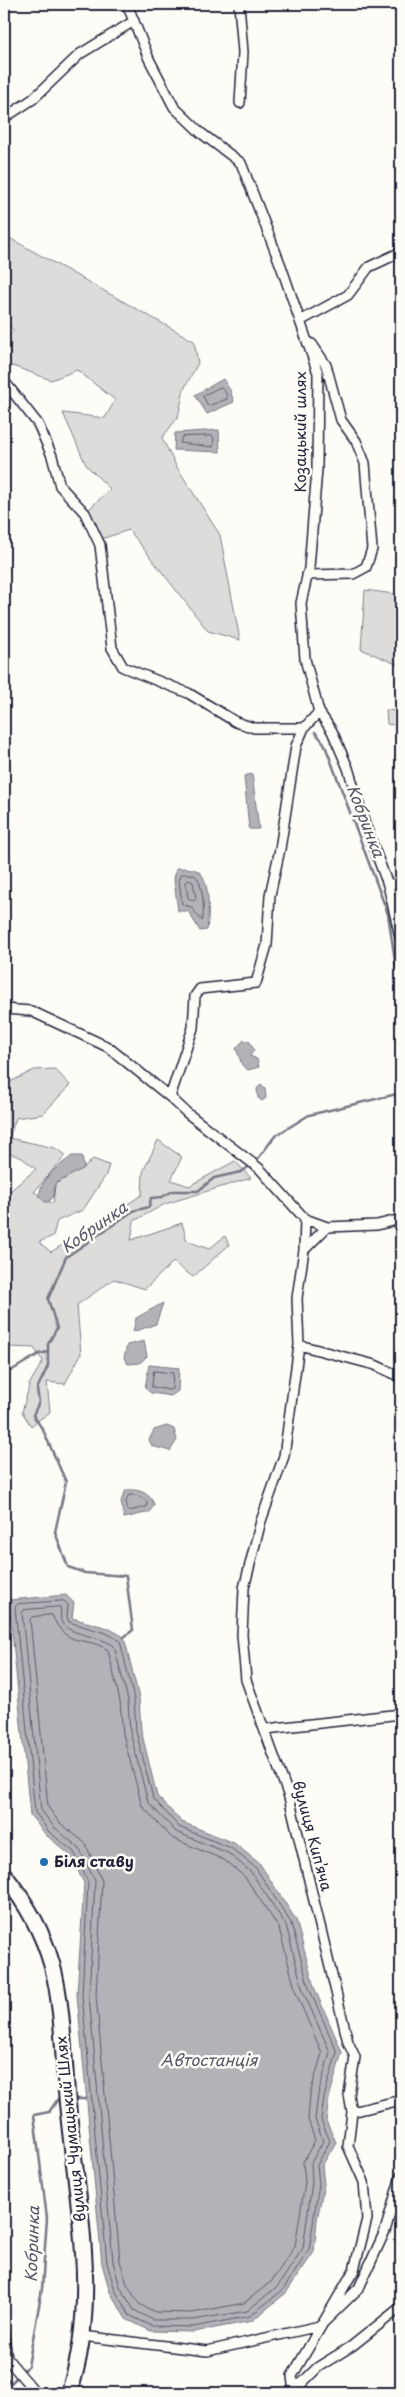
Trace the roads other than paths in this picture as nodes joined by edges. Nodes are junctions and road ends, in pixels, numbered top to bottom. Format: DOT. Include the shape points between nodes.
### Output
graph roads {
  1 [pos="128,4"];
  2 [pos="239,4"];
  3 [pos="134,21"];
  4 [pos="240,103"];
  5 [pos="4,118"];
  6 [pos="401,252"];
  7 [pos="300,321"];
  8 [pos="305,335"];
  9 [pos="4,381"];
  10 [pos="308,575"];
  11 [pos="319,712"];
  12 [pos="304,728"];
  13 [pos="401,882"];
  14 [pos="388,885"];
  15 [pos="401,941"];
  16 [pos="4,1009"];
  17 [pos="170,1097"];
  18 [pos="401,1219"];
  19 [pos="304,1220"];
  20 [pos="326,1227"];
  21 [pos="304,1250"];
  22 [pos="298,1345"];
  23 [pos="401,1378"];
  24 [pos="401,1714"];
  25 [pos="266,1729"];
  26 [pos="4,1875"];
  27 [pos="401,2100"];
  28 [pos="352,2112"];
  29 [pos="401,2176"];
  30 [pos="401,2307"];
  31 [pos="320,2326"];
  32 [pos="4,2336"];
  33 [pos="82,2336"];
  34 [pos="5,2356"];
  35 [pos="36,2393"];
  36 [pos="70,2393"];
  1 -- 3 [label="street, Козацький шлях"];
  2 -- 4 [label="street" via="243,52"];
  3 -- 5 [label="street" via="80,54 33,99"];
  3 -- 7 [label="street, Козацький шлях" via="174,107 201,133 241,163"];
  6 -- 7 [label="street" via="369,267 348,295"];
  7 -- 8 [label="street, Козацький шлях"];
  8 -- 10 [label="street, Козацький шлях" via="318,373 318,469"];
  8 -- 10 [label="street" via="326,365 341,420 365,463 372,549 366,567 353,574"];
  9 -- 12 [label="street" via="38,424 60,486 85,512 100,545 112,648 123,667 188,692 236,722 254,728"];
  10 -- 11 [label="street, Козацький шлях" via="301,612 305,659"];
  11 -- 12 [label="street"];
  11 -- 14 [label="street, Козацький шлях" via="332,731 348,768"];
  12 -- 17 [label="street" via="296,746 270,896 267,945 256,983 200,989 195,996 193,1028"];
  13 -- 14 [label="street"];
  14 -- 15 [label="street"];
  16 -- 17 [label="street" via="31,1011 108,1047"];
  17 -- 19 [label="street" via="260,1170"];
  18 -- 20 [label="street" via="377,1225"];
  19 -- 20 [label="street"];
  19 -- 21 [label="street, вулиця Кипʼяча"];
  20 -- 21 [label="street"];
  21 -- 22 [label="street, вулиця Кипʼяча" via="298,1298"];
  22 -- 23 [label="street" via="375,1365"];
  22 -- 25 [label="street, вулиця Кипʼяча" via="284,1456 261,1521 244,1588 242,1635 246,1680"];
  24 -- 25 [label="street"];
  25 -- 28 [label="street, вулиця Кипʼяча" via="289,1797 348,2042 355,2057 349,2095"];
  26 -- 33 [label="main road, вулиця Чумацький Шлях" via="36,1927 52,1965 83,2248 85,2304"];
  27 -- 28 [label="street"];
  28 -- 31 [label="street, вулиця Кипʼяча" via="348,2146 364,2182 367,2219 354,2270"];
  29 -- 31 [label="street" via="385,2231 359,2288"];
  30 -- 31 [label="street" via="352,2346 318,2367 301,2384 293,2384 292,2376"];
  31 -- 33 [label="street" via="207,2351"];
  32 -- 34 [label="street"];
  33 -- 36 [label="main road, вулиця Чумацький Шлях"];
  34 -- 35 [label="street"];
}
